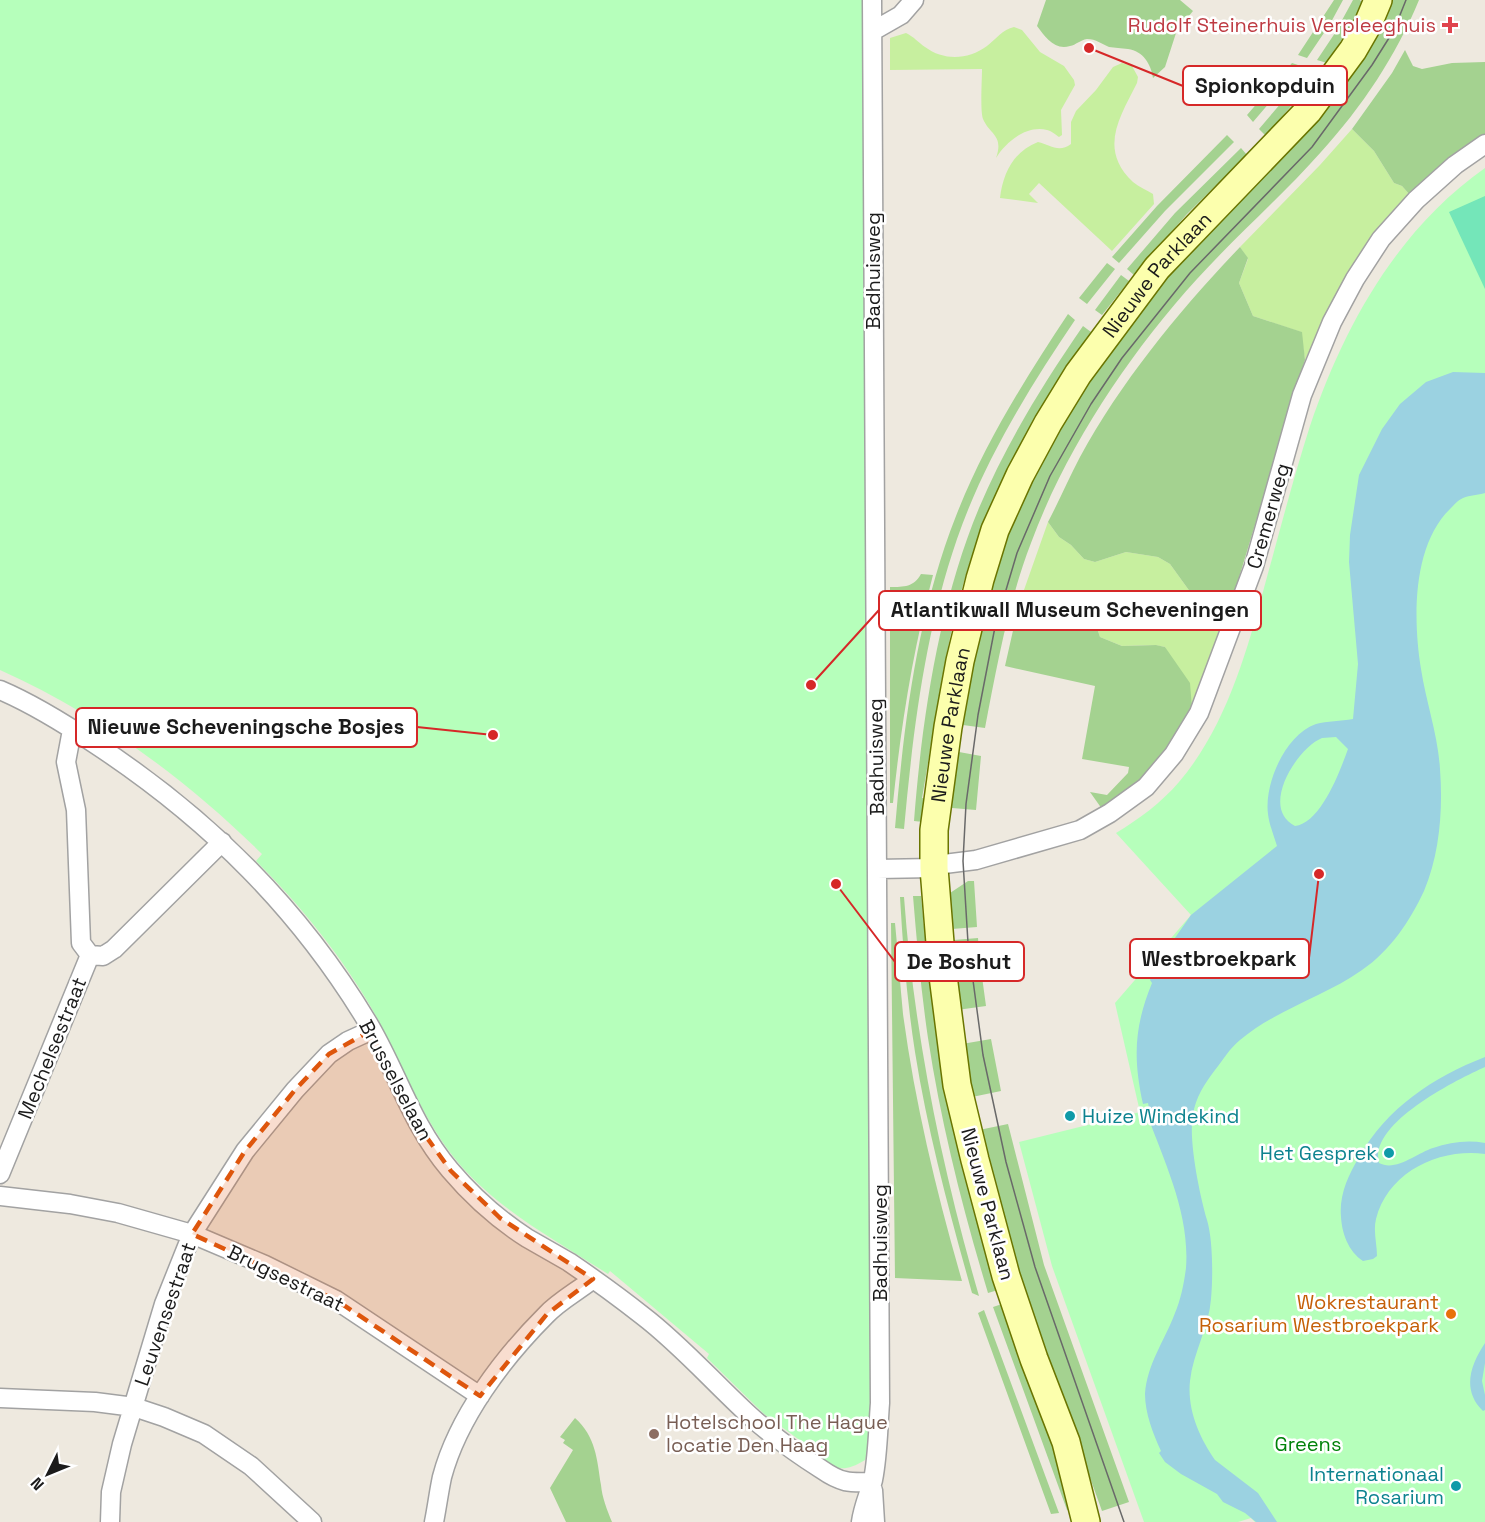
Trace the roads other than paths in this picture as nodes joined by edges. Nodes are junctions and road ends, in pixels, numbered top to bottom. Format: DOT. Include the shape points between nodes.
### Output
graph roads {
  1 [pos="872,0"];
  2 [pos="914,0"];
  3 [pos="1378,0"];
  4 [pos="873,31"];
  5 [pos="1485,144"];
  6 [pos="0,690"];
  7 [pos="72,730"];
  8 [pos="222,842"];
  9 [pos="934,868"];
  10 [pos="877,869"];
  11 [pos="90,956"];
  12 [pos="372,1030"];
  13 [pos="0,1174"];
  14 [pos="0,1196"];
  15 [pos="192,1234"];
  16 [pos="593,1279"];
  17 [pos="480,1396"];
  18 [pos="0,1398"];
  19 [pos="134,1407"];
  20 [pos="1071,1455"];
  21 [pos="872,1482"];
  22 [pos="110,1522"];
  23 [pos="312,1522"];
  24 [pos="434,1522"];
  25 [pos="861,1522"];
  26 [pos="875,1522"];
  27 [pos="1086,1522"];
  28 [pos="1100,1522"];
  1 -- 4 [label="street, Badhuisweg"];
  2 -- 4 [label="street" via="901,15"];
  3 -- 9 [label="main road, Nieuwe Parklaan" via="1353,50 1308,111 1157,268 1121,315 1078,374 1020,475 995,530 960,661 934,830"];
  4 -- 10 [label="street, Badhuisweg"];
  5 -- 9 [label="street, Cremerweg" via="1416,200 1381,239 1332,322 1302,396 1254,566 1199,713 1174,754 1146,787 1080,830"];
  6 -- 7 [label="street, Brusselselaan"];
  7 -- 8 [label="street, Brusselselaan" via="153,785"];
  7 -- 11 [label="street, Mechelsestraat" via="66,762 76,810 81,943"];
  8 -- 11 [label="street, Mechelsestraat" via="114,950 103,956"];
  8 -- 12 [label="street, Brusselselaan" via="304,930"];
  9 -- 10 [label="street, Cremerweg"];
  9 -- 20 [label="main road, Nieuwe Parklaan" via="942,968 959,1094 1006,1276"];
  10 -- 21 [label="street, Badhuisweg" via="880,1403"];
  11 -- 13 [label="street, Mechelsestraat"];
  12 -- 15 [label="street, Leuvensestraat" via="329,1053 295,1090 245,1151"];
  12 -- 16 [label="street, Brusselselaan" via="417,1124 451,1171 500,1218"];
  14 -- 15 [label="street, Brugsestraat" via="118,1213"];
  15 -- 17 [label="street, Brugsestraat" via="336,1300"];
  15 -- 19 [label="street, Leuvensestraat" via="164,1304"];
  16 -- 17 [label="street" via="547,1314"];
  16 -- 21 [label="street, Brusselselaan" via="646,1318 783,1442 846,1483"];
  17 -- 24 [label="street" via="462,1427 443,1476"];
  18 -- 19 [label="street"];
  19 -- 22 [label="street, Leuvensestraat" via="111,1492"];
  19 -- 23 [label="street" via="204,1434 251,1466"];
  20 -- 27 [label="main road, Nieuwe Parklaan"];
  20 -- 28 [label="main road, Nieuwe Parklaan"];
  21 -- 25 [label="street, Badhuisweg"];
  21 -- 26 [label="street, Badhuisweg"];
}
